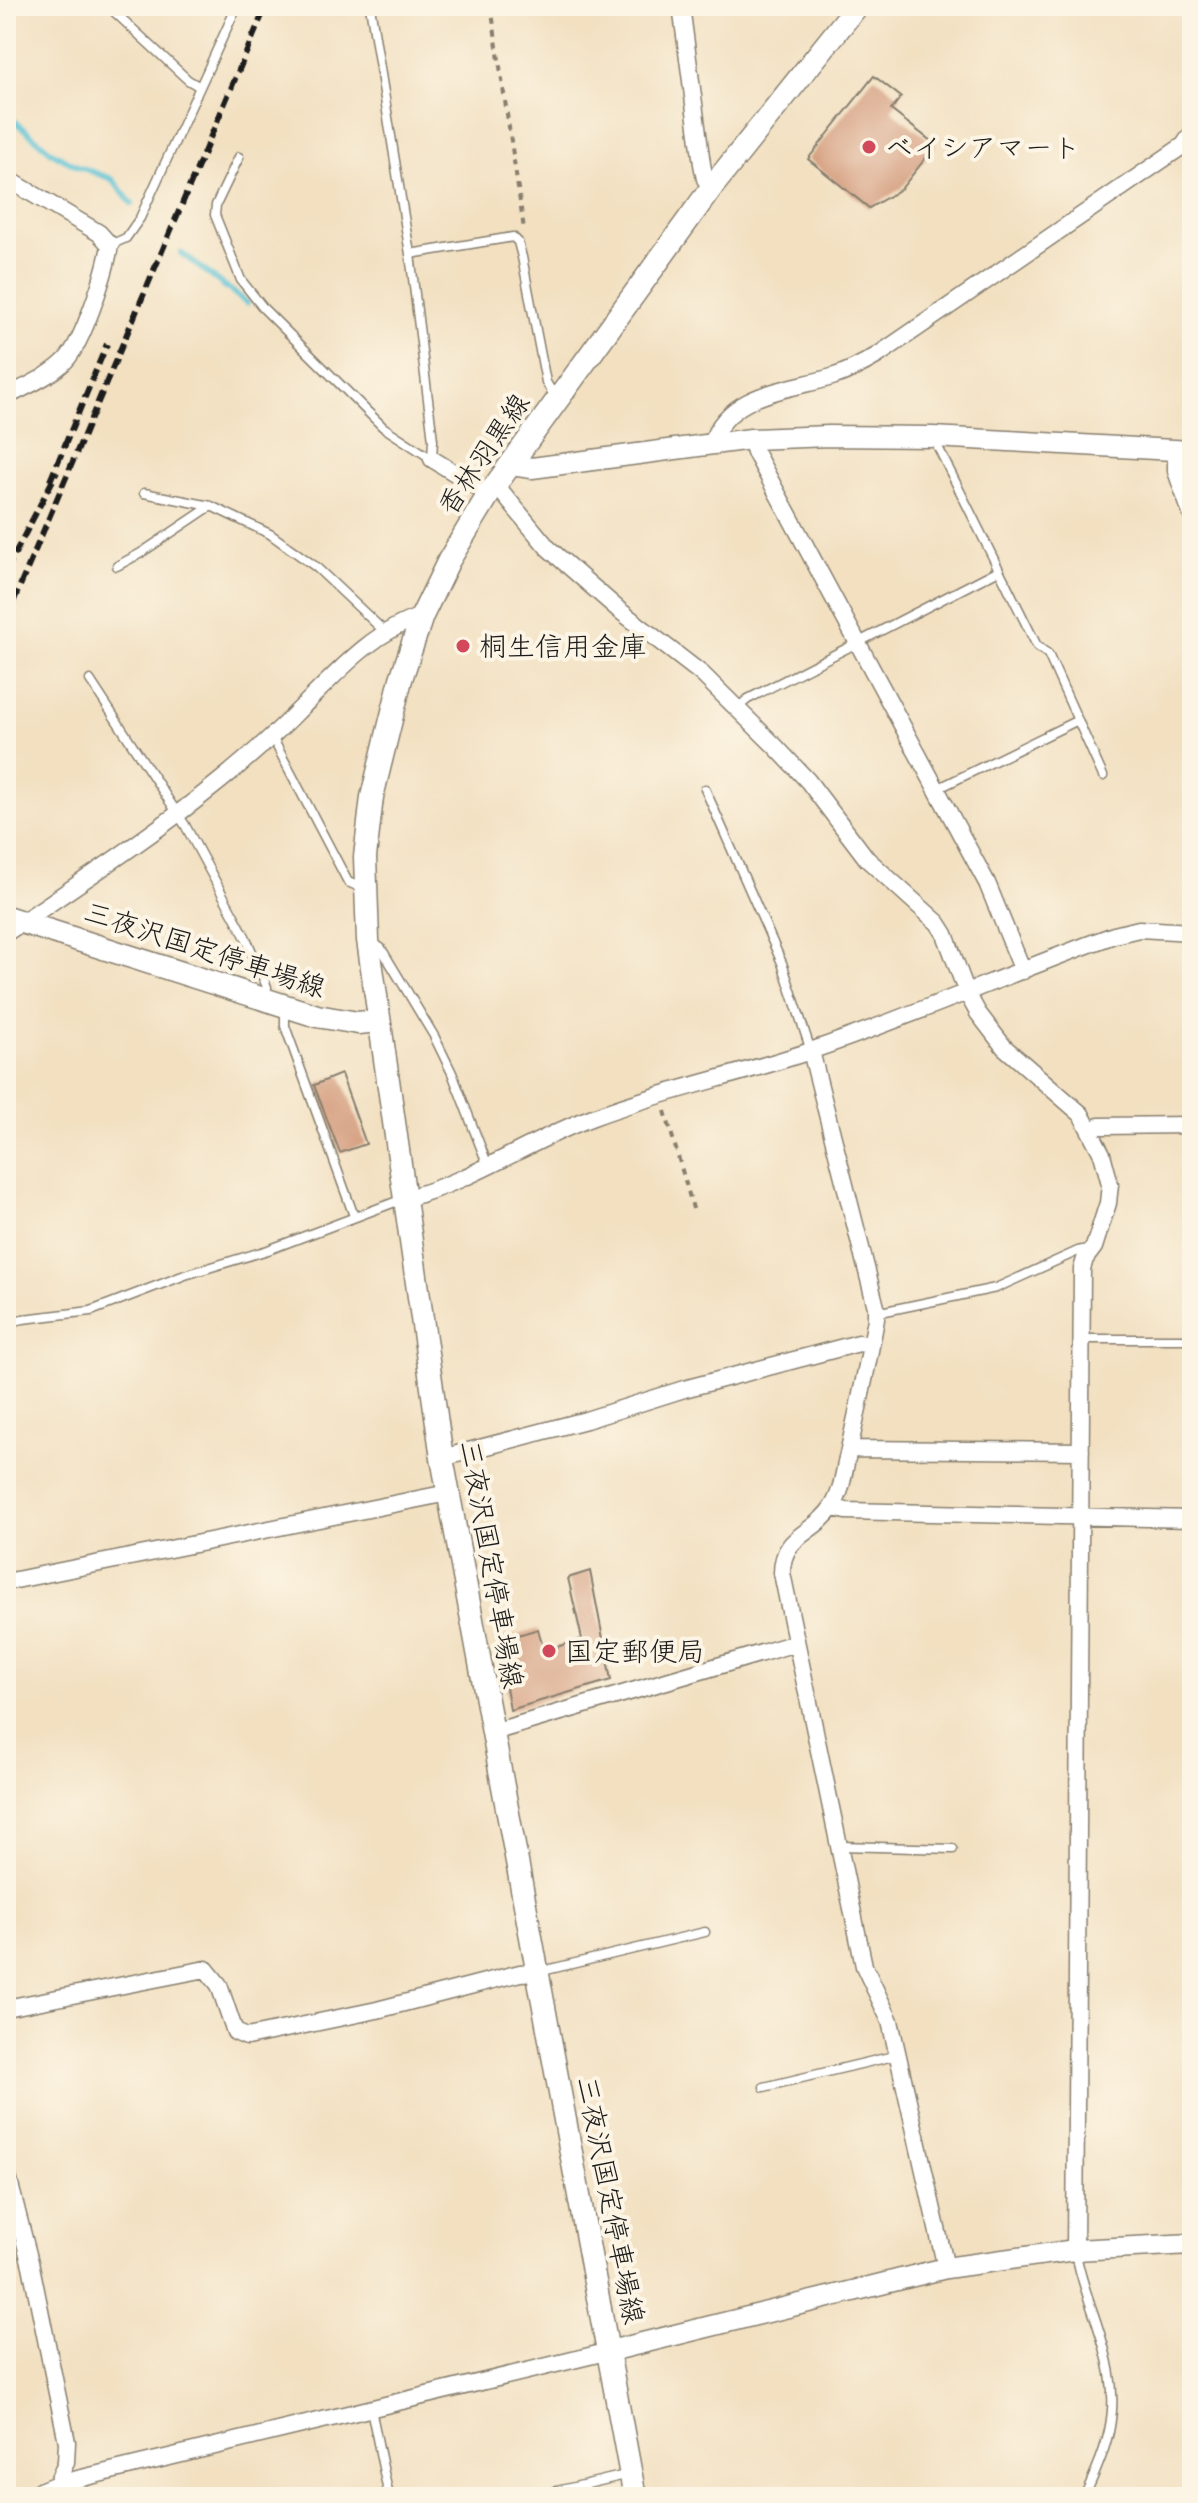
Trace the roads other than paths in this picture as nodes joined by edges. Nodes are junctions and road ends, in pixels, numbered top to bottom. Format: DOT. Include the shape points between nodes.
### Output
graph roads {
  1 [pos="108,6"];
  2 [pos="237,6"];
  3 [pos="370,6"];
  4 [pos="681,6"];
  5 [pos="857,6"];
  6 [pos="200,87"];
  7 [pos="1189,140"];
  8 [pos="239,157"];
  9 [pos="6,178"];
  10 [pos="712,187"];
  11 [pos="110,245"];
  12 [pos="410,254"];
  13 [pos="6,397"];
  14 [pos="557,400"];
  15 [pos="933,437"];
  16 [pos="751,439"];
  17 [pos="711,444"];
  18 [pos="1184,450"];
  19 [pos="432,459"];
  20 [pos="511,465"];
  21 [pos="493,490"];
  22 [pos="144,493"];
  23 [pos="211,506"];
  24 [pos="1192,516"];
  25 [pos="117,566"];
  26 [pos="999,570"];
  27 [pos="422,616"];
  28 [pos="385,632"];
  29 [pos="856,643"];
  30 [pos="90,680"];
  31 [pos="736,708"];
  32 [pos="1078,720"];
  33 [pos="272,737"];
  34 [pos="1103,776"];
  35 [pos="705,789"];
  36 [pos="935,790"];
  37 [pos="178,813"];
  38 [pos="365,889"];
  39 [pos="11,924"];
  40 [pos="1192,932"];
  41 [pos="368,940"];
  42 [pos="1023,971"];
  43 [pos="967,993"];
  44 [pos="275,1004"];
  45 [pos="378,1021"];
  46 [pos="811,1051"];
  47 [pos="1192,1125"];
  48 [pos="1090,1131"];
  49 [pos="488,1168"];
  50 [pos="403,1199"];
  51 [pos="354,1216"];
  52 [pos="1094,1247"];
  53 [pos="875,1313"];
  54 [pos="6,1323"];
  55 [pos="1082,1339"];
  56 [pos="1192,1339"];
  57 [pos="871,1345"];
  58 [pos="849,1449"];
  59 [pos="1081,1451"];
  60 [pos="442,1458"];
  61 [pos="448,1493"];
  62 [pos="832,1507"];
  63 [pos="1081,1518"];
  64 [pos="1192,1519"];
  65 [pos="6,1582"];
  66 [pos="796,1643"];
  67 [pos="493,1732"];
  68 [pos="839,1846"];
  69 [pos="953,1849"];
  70 [pos="705,1932"];
  71 [pos="537,1972"];
  72 [pos="6,2008"];
  73 [pos="898,2054"];
  74 [pos="764,2087"];
  75 [pos="6,2169"];
  76 [pos="1192,2244"];
  77 [pos="1075,2250"];
  78 [pos="946,2268"];
  79 [pos="610,2351"];
  80 [pos="371,2408"];
  81 [pos="631,2474"];
  82 [pos="54,2491"];
  83 [pos="25,2497"];
  84 [pos="389,2497"];
  85 [pos="531,2497"];
  86 [pos="635,2497"];
  87 [pos="1084,2497"];
  1 -- 6 [label="lane"];
  2 -- 6 [label="lane"];
  3 -- 12 [label="lane"];
  4 -- 10 [label="street" via="702,164"];
  5 -- 10 [label="main road, 香林羽黒線"];
  6 -- 11 [label="lane" via="140,218 126,238"];
  7 -- 17 [label="street" via="863,365 743,404 719,424"];
  8 -- 19 [label="lane" via="215,215 241,280 383,427"];
  9 -- 11 [label="street" via="99,233"];
  10 -- 14 [label="main road, 香林羽黒線"];
  11 -- 13 [label="street" via="69,357"];
  12 -- 14 [label="lane" via="513,237 520,249 546,382"];
  12 -- 19 [label="lane"];
  14 -- 20 [label="main road, 香林羽黒線"];
  15 -- 16 [label="street"];
  15 -- 18 [label="street"];
  15 -- 26 [label="lane"];
  16 -- 17 [label="street"];
  16 -- 29 [label="street"];
  17 -- 20 [label="street" via="532,468"];
  18 -- 24 [label="street" via="1176,471"];
  19 -- 21 [label="street"];
  20 -- 21 [label="main road, 香林羽黒線"];
  21 -- 27 [label="main road, 香林羽黒線"];
  21 -- 31 [label="street" via="565,564 702,674"];
  22 -- 23 [label="lane"];
  23 -- 25 [label="lane"];
  23 -- 28 [label="lane" via="270,534 316,567"];
  26 -- 29 [label="lane"];
  26 -- 32 [label="lane" via="1037,646 1048,654"];
  27 -- 28 [label="street"];
  27 -- 38 [label="main road, 香林羽黒線" via="372,797"];
  28 -- 33 [label="street"];
  29 -- 31 [label="lane"];
  29 -- 36 [label="street"];
  30 -- 37 [label="lane"];
  31 -- 43 [label="street" via="808,781 867,859 938,923"];
  32 -- 34 [label="lane"];
  32 -- 36 [label="lane"];
  33 -- 37 [label="street"];
  33 -- 38 [label="lane" via="348,882"];
  35 -- 46 [label="lane" via="782,963"];
  36 -- 42 [label="street" via="987,883"];
  37 -- 39 [label="street"];
  37 -- 44 [label="lane" via="246,938"];
  38 -- 41 [label="main road, 香林羽黒線"];
  39 -- 44 [label="main road, 三夜沢国定停車場線"];
  40 -- 42 [label="street" via="1128,930"];
  41 -- 45 [label="main road, 香林羽黒線"];
  41 -- 49 [label="lane" via="381,948 434,1036"];
  42 -- 43 [label="street"];
  43 -- 46 [label="street"];
  43 -- 48 [label="street" via="1004,1047 1081,1114"];
  44 -- 45 [label="main road, 三夜沢国定停車場線" via="332,1020"];
  44 -- 51 [label="lane"];
  45 -- 50 [label="main road, 三夜沢国定停車場線"];
  46 -- 49 [label="street" via="591,1118"];
  46 -- 53 [label="street"];
  47 -- 48 [label="street" via="1099,1126"];
  48 -- 52 [label="street" via="1110,1184"];
  49 -- 50 [label="street"];
  50 -- 51 [label="lane"];
  50 -- 60 [label="main road, 三夜沢国定停車場線"];
  51 -- 54 [label="lane" via="91,1311"];
  52 -- 53 [label="lane" via="996,1288"];
  52 -- 55 [label="street" via="1082,1269"];
  53 -- 57 [label="street"];
  55 -- 56 [label="lane"];
  55 -- 59 [label="street"];
  57 -- 58 [label="street"];
  57 -- 60 [label="street" via="859,1343 684,1389"];
  58 -- 59 [label="street"];
  58 -- 62 [label="street"];
  59 -- 63 [label="street"];
  60 -- 61 [label="main road, 三夜沢国定停車場線"];
  61 -- 65 [label="street"];
  61 -- 67 [label="main road, 三夜沢国定停車場線"];
  62 -- 63 [label="street"];
  62 -- 66 [label="street" via="783,1555"];
  63 -- 64 [label="street"];
  63 -- 77 [label="street"];
  66 -- 67 [label="street"];
  66 -- 68 [label="street"];
  67 -- 71 [label="main road, 三夜沢国定停車場線"];
  68 -- 69 [label="lane"];
  68 -- 73 [label="street" via="864,1966 890,2021"];
  70 -- 71 [label="lane"];
  71 -- 72 [label="street" via="247,2037 235,2032 219,1985 206,1969"];
  71 -- 79 [label="main road, 三夜沢国定停車場線"];
  73 -- 74 [label="lane"];
  73 -- 78 [label="street"];
  75 -- 82 [label="street" via="67,2442 66,2462"];
  76 -- 77 [label="street"];
  77 -- 78 [label="street"];
  77 -- 87 [label="lane" via="1114,2401 1098,2470"];
  78 -- 79 [label="street"];
  79 -- 80 [label="street"];
  79 -- 81 [label="main road, 三夜沢国定停車場線"];
  80 -- 82 [label="street"];
  80 -- 84 [label="lane"];
  81 -- 85 [label="lane"];
  81 -- 86 [label="main road, 三夜沢国定停車場線"];
  82 -- 83 [label="street"];
}
